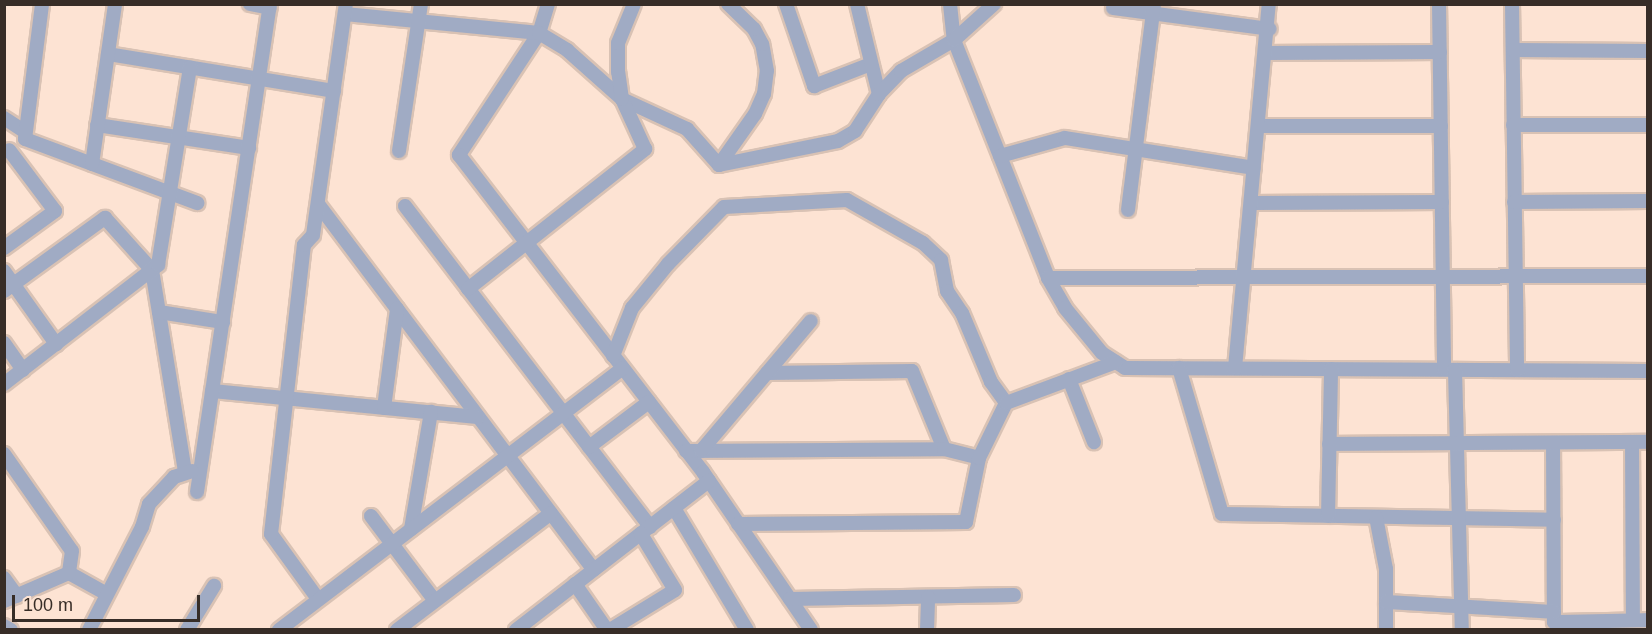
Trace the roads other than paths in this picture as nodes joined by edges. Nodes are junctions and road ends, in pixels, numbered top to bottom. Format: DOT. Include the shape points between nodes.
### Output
graph roads {
  1 [pos="42,4"];
  2 [pos="115,4"];
  3 [pos="250,4"];
  4 [pos="421,4"];
  5 [pos="548,4"];
  6 [pos="634,4"];
  7 [pos="728,4"];
  8 [pos="786,4"];
  9 [pos="857,4"];
  10 [pos="950,4"];
  11 [pos="994,4"];
  12 [pos="1269,4"];
  13 [pos="1439,4"];
  14 [pos="1512,4"];
  15 [pos="270,6"];
  16 [pos="1113,8"];
  17 [pos="345,9"];
  18 [pos="1154,9"];
  19 [pos="419,21"];
  20 [pos="1269,29"];
  21 [pos="539,33"];
  22 [pos="954,40"];
  23 [pos="1512,50"];
  24 [pos="1647,51"];
  25 [pos="1440,52"];
  26 [pos="1265,53"];
  27 [pos="108,54"];
  28 [pos="872,64"];
  29 [pos="190,68"];
  30 [pos="259,79"];
  31 [pos="334,91"];
  32 [pos="879,94"];
  33 [pos="622,99"];
  34 [pos="4,118"];
  35 [pos="97,125"];
  36 [pos="1513,125"];
  37 [pos="1647,125"];
  38 [pos="1258,126"];
  39 [pos="1441,126"];
  40 [pos="25,135"];
  41 [pos="179,137"];
  42 [pos="249,148"];
  43 [pos="1136,149"];
  44 [pos="7,152"];
  45 [pos="399,152"];
  46 [pos="1000,156"];
  47 [pos="92,164"];
  48 [pos="719,165"];
  49 [pos="1254,168"];
  50 [pos="170,194"];
  51 [pos="1647,201"];
  52 [pos="1442,202"];
  53 [pos="1514,202"];
  54 [pos="1251,203"];
  55 [pos="197,204"];
  56 [pos="318,204"];
  57 [pos="405,206"];
  58 [pos="1128,210"];
  59 [pos="526,243"];
  60 [pos="4,248"];
  61 [pos="4,270"];
  62 [pos="152,270"];
  63 [pos="1647,276"];
  64 [pos="1443,277"];
  65 [pos="1515,277"];
  66 [pos="1048,278"];
  67 [pos="1244,278"];
  68 [pos="9,288"];
  69 [pos="468,289"];
  70 [pos="397,309"];
  71 [pos="159,312"];
  72 [pos="811,321"];
  73 [pos="223,322"];
  74 [pos="4,343"];
  75 [pos="56,344"];
  76 [pos="613,356"];
  77 [pos="1116,362"];
  78 [pos="623,368"];
  79 [pos="1179,368"];
  80 [pos="1235,368"];
  81 [pos="1331,369"];
  82 [pos="23,370"];
  83 [pos="1450,370"];
  84 [pos="1516,370"];
  85 [pos="1647,371"];
  86 [pos="767,373"];
  87 [pos="1069,380"];
  88 [pos="4,384"];
  89 [pos="212,391"];
  90 [pos="287,398"];
  91 [pos="649,402"];
  92 [pos="1006,403"];
  93 [pos="384,408"];
  94 [pos="431,412"];
  95 [pos="563,414"];
  96 [pos="478,417"];
  97 [pos="1094,442"];
  98 [pos="1553,442"];
  99 [pos="1632,442"];
  100 [pos="1647,442"];
  101 [pos="1458,443"];
  102 [pos="1329,444"];
  103 [pos="589,447"];
  104 [pos="944,449"];
  105 [pos="686,451"];
  106 [pos="701,451"];
  107 [pos="4,454"];
  108 [pos="507,456"];
  109 [pos="980,458"];
  110 [pos="185,471"];
  111 [pos="200,471"];
  112 [pos="709,481"];
  113 [pos="197,492"];
  114 [pos="674,508"];
  115 [pos="550,513"];
  116 [pos="371,516"];
  117 [pos="1328,516"];
  118 [pos="1376,517"];
  119 [pos="1461,518"];
  120 [pos="1554,520"];
  121 [pos="738,524"];
  122 [pos="411,529"];
  123 [pos="645,530"];
  124 [pos="391,543"];
  125 [pos="594,570"];
  126 [pos="69,573"];
  127 [pos="4,578"];
  128 [pos="575,584"];
  129 [pos="214,586"];
  130 [pos="107,594"];
  131 [pos="1014,595"];
  132 [pos="928,597"];
  133 [pos="11,599"];
  134 [pos="318,599"];
  135 [pos="790,599"];
  136 [pos="435,601"];
  137 [pos="1386,602"];
  138 [pos="1462,607"];
  139 [pos="1554,612"];
  140 [pos="1647,620"];
  141 [pos="1631,623"];
  142 [pos="4,626"];
  143 [pos="281,629"];
  144 [pos="11,630"];
  145 [pos="89,630"];
  146 [pos="187,630"];
  147 [pos="397,630"];
  148 [pos="516,630"];
  149 [pos="608,630"];
  150 [pos="747,630"];
  151 [pos="812,630"];
  152 [pos="927,630"];
  153 [pos="1386,630"];
  154 [pos="1462,630"];
  1 -- 40 [label="street"];
  2 -- 27 [label="street"];
  3 -- 15 [label="street"];
  4 -- 19 [label="street"];
  5 -- 21 [label="street"];
  6 -- 33 [label="street" via="618,43"];
  7 -- 48 [label="street" via="754,30 762,44 767,71 764,94 755,114"];
  8 -- 28 [label="street" via="814,86"];
  9 -- 28 [label="street"];
  10 -- 22 [label="street"];
  11 -- 22 [label="street"];
  12 -- 20 [label="street"];
  13 -- 25 [label="street"];
  14 -- 23 [label="street"];
  15 -- 30 [label="street"];
  16 -- 18 [label="street"];
  17 -- 19 [label="street"];
  17 -- 31 [label="street"];
  18 -- 20 [label="street"];
  18 -- 43 [label="street"];
  19 -- 21 [label="street"];
  19 -- 45 [label="street"];
  20 -- 26 [label="street"];
  21 -- 33 [label="street" via="567,50"];
  21 -- 59 [label="street" via="459,155"];
  22 -- 32 [label="street" via="902,72"];
  22 -- 46 [label="street"];
  23 -- 24 [label="street"];
  23 -- 36 [label="street"];
  25 -- 26 [label="street"];
  25 -- 39 [label="street"];
  26 -- 38 [label="street"];
  27 -- 29 [label="street"];
  27 -- 35 [label="street"];
  28 -- 32 [label="street"];
  29 -- 30 [label="street"];
  29 -- 41 [label="street"];
  30 -- 31 [label="street"];
  30 -- 42 [label="street"];
  31 -- 56 [label="street"];
  32 -- 48 [label="street" via="855,131 837,141"];
  33 -- 48 [label="street" via="687,129"];
  33 -- 59 [label="street" via="645,148"];
  34 -- 40 [label="street"];
  35 -- 41 [label="street"];
  35 -- 47 [label="street"];
  36 -- 37 [label="street"];
  36 -- 53 [label="street"];
  38 -- 39 [label="street"];
  38 -- 49 [label="street"];
  39 -- 52 [label="street"];
  40 -- 44 [label="street"];
  40 -- 47 [label="street"];
  41 -- 42 [label="street"];
  41 -- 50 [label="street"];
  42 -- 73 [label="street"];
  43 -- 46 [label="street" via="1065,138"];
  43 -- 49 [label="street"];
  43 -- 58 [label="street"];
  44 -- 60 [label="street" via="55,211"];
  46 -- 66 [label="street"];
  47 -- 50 [label="street"];
  49 -- 54 [label="street"];
  50 -- 55 [label="street"];
  50 -- 62 [label="street" via="158,265"];
  51 -- 53 [label="street"];
  52 -- 54 [label="street"];
  52 -- 64 [label="street"];
  53 -- 65 [label="street"];
  54 -- 67 [label="street"];
  56 -- 70 [label="street"];
  56 -- 90 [label="street" via="313,235 304,245"];
  57 -- 69 [label="street"];
  59 -- 69 [label="street"];
  59 -- 76 [label="street"];
  61 -- 68 [label="street"];
  62 -- 68 [label="street" via="105,218"];
  62 -- 71 [label="street"];
  62 -- 75 [label="street"];
  63 -- 65 [label="street"];
  64 -- 65 [label="street"];
  64 -- 67 [label="street"];
  64 -- 83 [label="street"];
  65 -- 84 [label="street"];
  66 -- 67 [label="street"];
  66 -- 77 [label="street" via="1065,308 1102,353"];
  67 -- 80 [label="street"];
  68 -- 75 [label="street"];
  69 -- 95 [label="street"];
  70 -- 93 [label="street"];
  70 -- 96 [label="street"];
  71 -- 73 [label="street"];
  71 -- 110 [label="street"];
  72 -- 86 [label="street"];
  73 -- 89 [label="street"];
  74 -- 82 [label="street"];
  75 -- 82 [label="street"];
  76 -- 78 [label="street"];
  76 -- 92 [label="street" via="632,308 668,264 724,207 847,200 923,243 941,260 946,291 962,313 991,382"];
  77 -- 79 [label="street" via="1125,368"];
  77 -- 87 [label="street"];
  78 -- 91 [label="street"];
  78 -- 95 [label="street"];
  79 -- 80 [label="street"];
  79 -- 117 [label="street" via="1222,514"];
  80 -- 81 [label="street"];
  81 -- 83 [label="street"];
  81 -- 102 [label="street"];
  82 -- 88 [label="street"];
  83 -- 84 [label="street"];
  83 -- 101 [label="street"];
  84 -- 85 [label="street"];
  86 -- 104 [label="street" via="912,371"];
  86 -- 106 [label="street"];
  87 -- 92 [label="street"];
  87 -- 97 [label="street"];
  89 -- 90 [label="street"];
  89 -- 111 [label="street"];
  90 -- 93 [label="street"];
  90 -- 134 [label="street" via="271,534"];
  91 -- 103 [label="street"];
  91 -- 105 [label="street"];
  92 -- 109 [label="street"];
  93 -- 94 [label="street"];
  94 -- 96 [label="street"];
  94 -- 122 [label="street"];
  95 -- 103 [label="street"];
  95 -- 108 [label="street"];
  96 -- 108 [label="street"];
  98 -- 99 [label="street"];
  98 -- 101 [label="street"];
  98 -- 120 [label="street"];
  99 -- 100 [label="street"];
  99 -- 141 [label="street"];
  101 -- 102 [label="street"];
  101 -- 119 [label="street"];
  102 -- 117 [label="street"];
  103 -- 123 [label="street"];
  104 -- 106 [label="street"];
  104 -- 109 [label="street"];
  105 -- 106 [label="street"];
  105 -- 112 [label="street"];
  107 -- 126 [label="street" via="72,551"];
  108 -- 115 [label="street"];
  108 -- 122 [label="street"];
  109 -- 121 [label="street" via="966,522"];
  110 -- 111 [label="street"];
  110 -- 130 [label="street" via="174,477 149,504 142,527"];
  111 -- 113 [label="street"];
  112 -- 114 [label="street"];
  112 -- 121 [label="street"];
  114 -- 123 [label="street"];
  114 -- 150 [label="street"];
  115 -- 125 [label="street"];
  115 -- 136 [label="street"];
  116 -- 124 [label="street"];
  117 -- 118 [label="street"];
  118 -- 119 [label="street"];
  118 -- 137 [label="street" via="1386,569"];
  119 -- 120 [label="street"];
  119 -- 138 [label="street"];
  120 -- 139 [label="street"];
  121 -- 135 [label="street"];
  122 -- 124 [label="street"];
  123 -- 125 [label="street"];
  123 -- 149 [label="street" via="675,590"];
  124 -- 134 [label="street"];
  124 -- 136 [label="street"];
  125 -- 128 [label="street"];
  126 -- 130 [label="street"];
  126 -- 133 [label="street"];
  127 -- 133 [label="street"];
  128 -- 148 [label="street"];
  128 -- 149 [label="street"];
  129 -- 146 [label="street"];
  130 -- 145 [label="street"];
  131 -- 132 [label="street"];
  132 -- 135 [label="street"];
  132 -- 152 [label="street"];
  134 -- 143 [label="street"];
  135 -- 151 [label="street"];
  136 -- 147 [label="street"];
  137 -- 138 [label="street"];
  137 -- 153 [label="street"];
  138 -- 139 [label="street"];
  138 -- 154 [label="street"];
  139 -- 141 [label="street" via="1554,622"];
  140 -- 141 [label="street"];
  142 -- 144 [label="street"];
}
